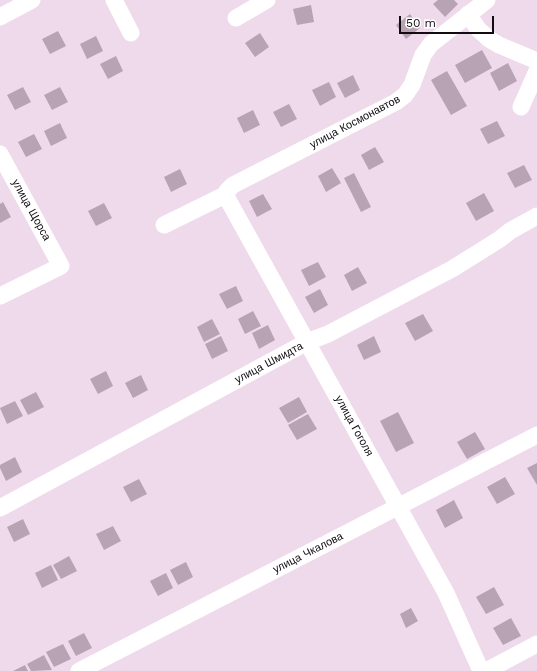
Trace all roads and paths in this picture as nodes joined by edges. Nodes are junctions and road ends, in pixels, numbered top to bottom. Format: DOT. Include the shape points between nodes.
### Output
graph roads {
  1 [pos="32,0"];
  2 [pos="114,0"];
  3 [pos="267,0"];
  4 [pos="487,0"];
  5 [pos="468,14"];
  6 [pos="0,17"];
  7 [pos="236,18"];
  8 [pos="131,33"];
  9 [pos="537,61"];
  10 [pos="537,71"];
  11 [pos="521,107"];
  12 [pos="0,154"];
  13 [pos="230,190"];
  14 [pos="537,216"];
  15 [pos="164,225"];
  16 [pos="0,296"];
  17 [pos="307,342"];
  18 [pos="537,435"];
  19 [pos="399,506"];
  20 [pos="0,508"];
  21 [pos="537,644"];
  22 [pos="79,671"];
  23 [pos="481,671"];
  24 [pos="486,671"];
  1 -- 6 [label="street"];
  2 -- 8 [label="street"];
  3 -- 7 [label="street"];
  4 -- 5 [label="street, улица Космонавтов"];
  5 -- 9 [label="street" via="489,39"];
  5 -- 13 [label="street, улица Космонавтов" via="431,44 423,55 406,95"];
  10 -- 11 [label="street"];
  12 -- 16 [label="street, улица Щорса" via="61,266"];
  13 -- 15 [label="street, улица Космонавтов"];
  13 -- 17 [label="street, улица Гоголя" via="227,198"];
  14 -- 17 [label="street, улица Шмидта" via="452,269 328,334"];
  17 -- 19 [label="street, улица Гоголя"];
  17 -- 20 [label="street, улица Шмидта"];
  18 -- 19 [label="street, улица Чкалова"];
  19 -- 22 [label="street, улица Чкалова"];
  19 -- 23 [label="street, улица Гоголя" via="446,593"];
  21 -- 24 [label="street"];
}
